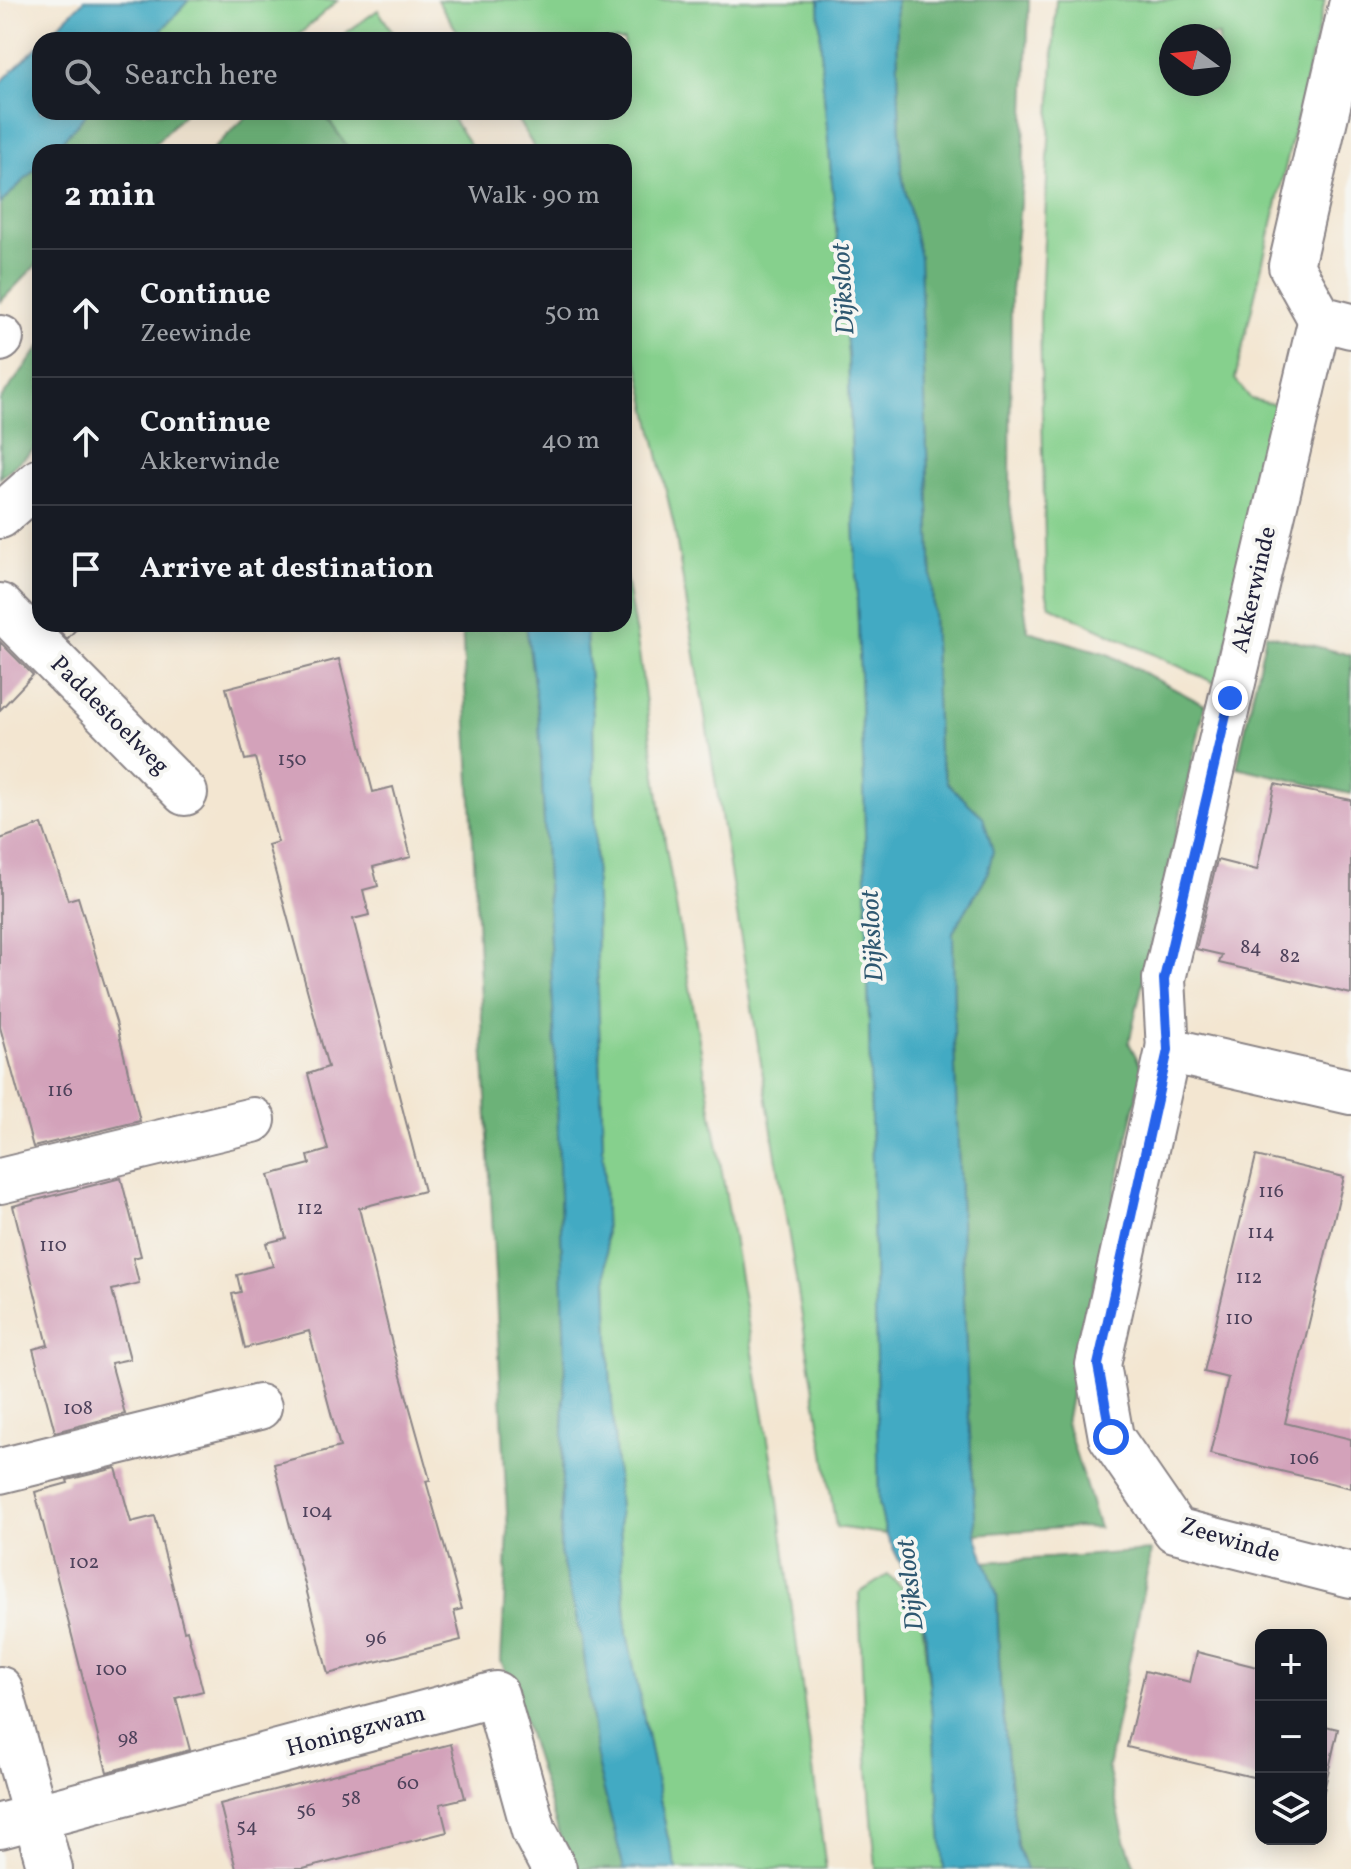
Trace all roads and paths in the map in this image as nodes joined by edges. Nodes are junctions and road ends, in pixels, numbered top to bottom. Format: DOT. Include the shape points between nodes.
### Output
graph roads {
  1 [pos="1351,6"];
  2 [pos="1335,322"];
  3 [pos="32,488"];
  4 [pos="0,516"];
  5 [pos="0,606"];
  6 [pos="185,793"];
  7 [pos="1168,1050"];
  8 [pos="1351,1092"];
  9 [pos="253,1120"];
  10 [pos="0,1181"];
  11 [pos="259,1407"];
  12 [pos="0,1471"];
  13 [pos="1351,1575"];
  14 [pos="0,1689"];
  15 [pos="18,1822"];
  16 [pos="50,1869"];
  17 [pos="554,1869"];
  1 -- 2 [label="street, Akkerwinde" via="1291,266"];
  2 -- 7 [label="street, Akkerwinde" via="1164,979"];
  3 -- 4 [label="street"];
  5 -- 6 [label="street, Paddestoelweg"];
  7 -- 8 [label="street"];
  7 -- 13 [label="street, Zeewinde" via="1098,1365 1111,1437 1175,1530"];
  9 -- 10 [label="street"];
  11 -- 12 [label="street"];
  14 -- 15 [label="street"];
  15 -- 16 [label="street"];
  15 -- 17 [label="street, Honingzwam" via="496,1694 534,1831"];
}
